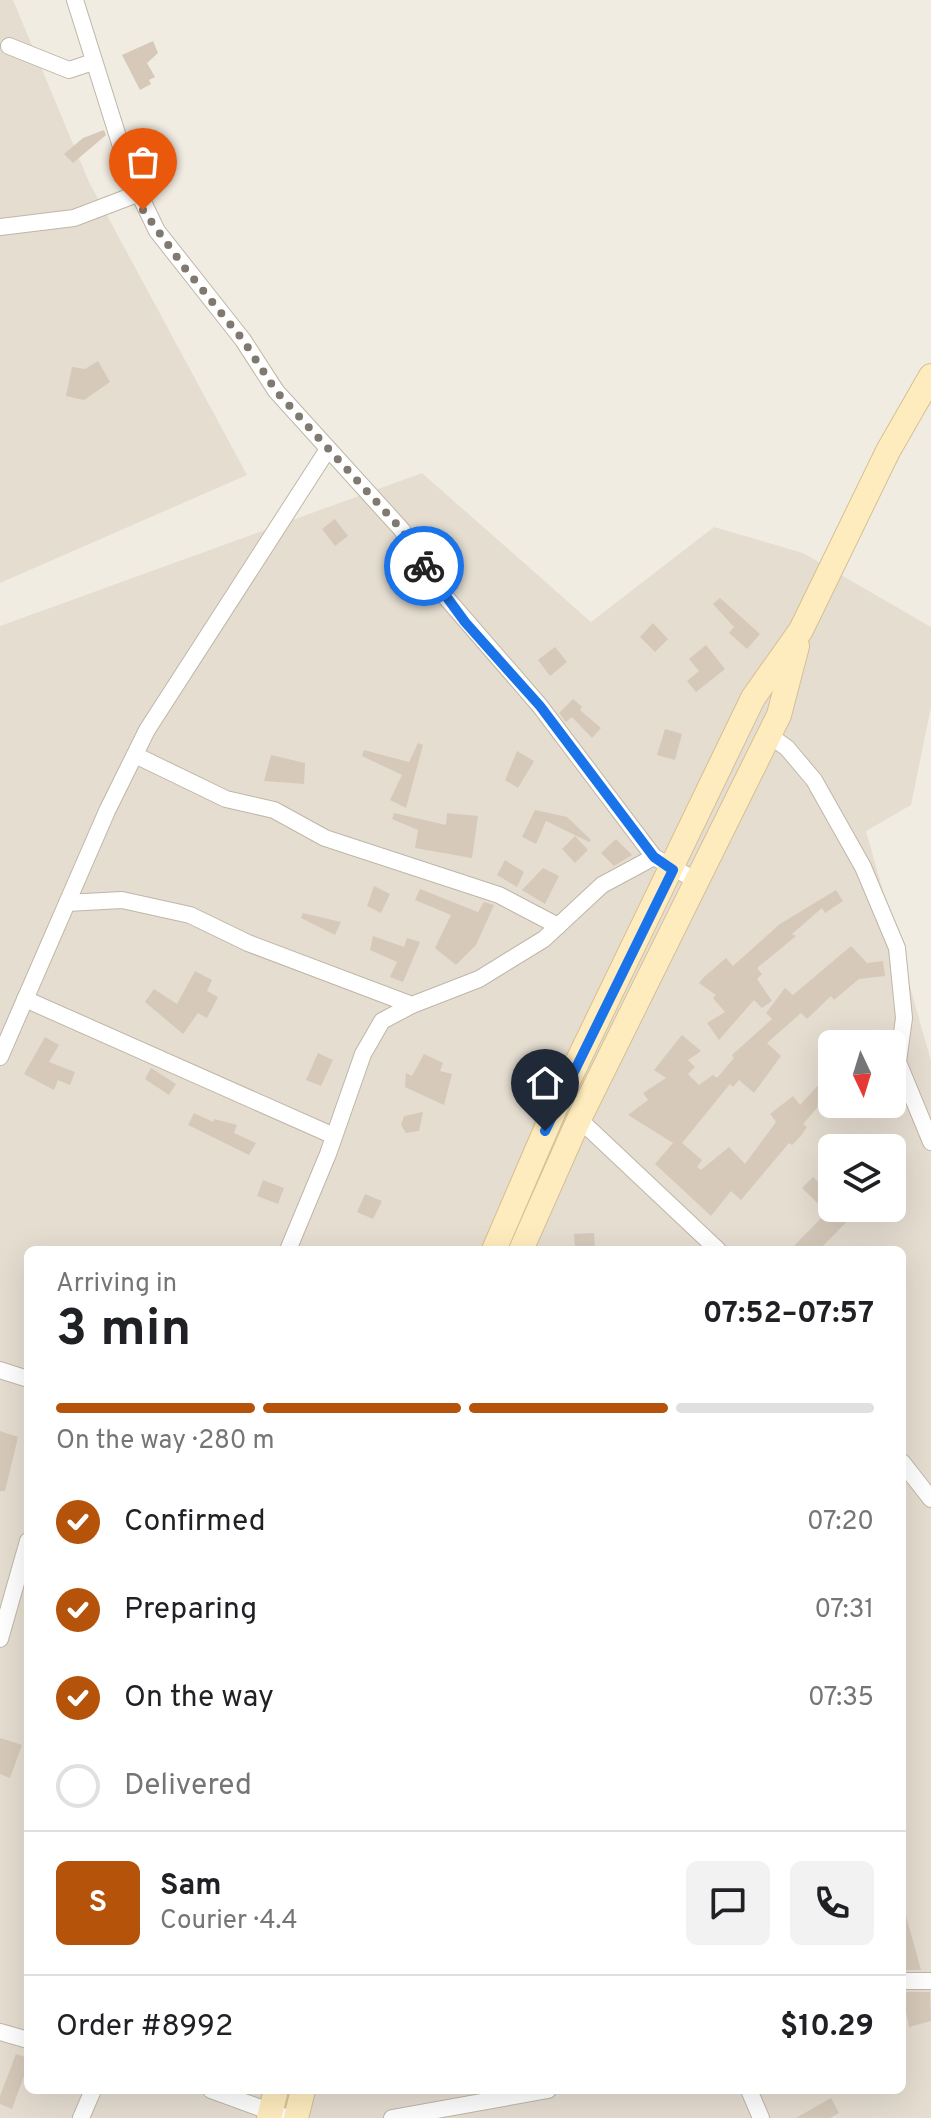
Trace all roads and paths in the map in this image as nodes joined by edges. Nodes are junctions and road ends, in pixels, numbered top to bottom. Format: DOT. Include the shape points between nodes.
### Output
graph roads {
  1 [pos="75,0"];
  2 [pos="9,46"];
  3 [pos="93,62"];
  4 [pos="137,194"];
  5 [pos="0,227"];
  6 [pos="931,376"];
  7 [pos="328,449"];
  8 [pos="801,630"];
  9 [pos="769,735"];
  10 [pos="135,755"];
  11 [pos="663,864"];
  12 [pos="697,881"];
  13 [pos="67,903"];
  14 [pos="558,926"];
  15 [pos="25,999"];
  16 [pos="412,1005"];
  17 [pos="0,1057"];
  18 [pos="579,1119"];
  19 [pos="334,1136"];
  20 [pos="931,1142"];
  21 [pos="290,1246"];
  22 [pos="496,1246"];
  23 [pos="523,1246"];
  24 [pos="714,1246"];
  25 [pos="0,1370"];
  26 [pos="24,1378"];
  27 [pos="906,1467"];
  28 [pos="931,1499"];
  29 [pos="24,1555"];
  30 [pos="0,1639"];
  31 [pos="906,1981"];
  32 [pos="931,1981"];
  33 [pos="0,2032"];
  34 [pos="24,2039"];
  35 [pos="91,2094"];
  36 [pos="224,2094"];
  37 [pos="302,2094"];
  38 [pos="526,2094"];
  39 [pos="751,2094"];
  40 [pos="276,2110"];
  41 [pos="81,2118"];
  42 [pos="296,2118"];
  43 [pos="392,2118"];
  44 [pos="761,2118"];
  1 -- 3 [label="street"];
  2 -- 3 [label="street" via="69,70"];
  3 -- 4 [label="street"];
  4 -- 5 [label="street" via="74,218"];
  4 -- 7 [label="street" via="157,231 276,391"];
  6 -- 8 [label="main road" via="888,451"];
  7 -- 10 [label="street"];
  7 -- 11 [label="street" via="402,530 436,586 540,706"];
  8 -- 9 [label="main road"];
  8 -- 11 [label="main road" via="753,698"];
  9 -- 12 [label="main road"];
  9 -- 20 [label="street" via="814,780 863,867 897,948 904,1018 898,1062"];
  10 -- 13 [label="street"];
  10 -- 14 [label="street" via="226,799 274,810 325,838 499,895"];
  11 -- 12 [label="street"];
  11 -- 14 [label="street" via="602,885"];
  11 -- 22 [label="main road"];
  12 -- 18 [label="main road"];
  13 -- 15 [label="street"];
  13 -- 16 [label="street" via="122,900 190,915 248,943"];
  14 -- 16 [label="street" via="479,979"];
  15 -- 17 [label="street"];
  15 -- 19 [label="street"];
  16 -- 19 [label="street" via="382,1021"];
  18 -- 23 [label="main road"];
  18 -- 24 [label="street"];
  19 -- 21 [label="street"];
  25 -- 26 [label="street"];
  27 -- 28 [label="street"];
  29 -- 30 [label="street"];
  31 -- 32 [label="street"];
  33 -- 34 [label="street"];
  35 -- 41 [label="street"];
  36 -- 40 [label="street"];
  37 -- 42 [label="main road"];
  38 -- 43 [label="street"];
  39 -- 44 [label="street"];
}
